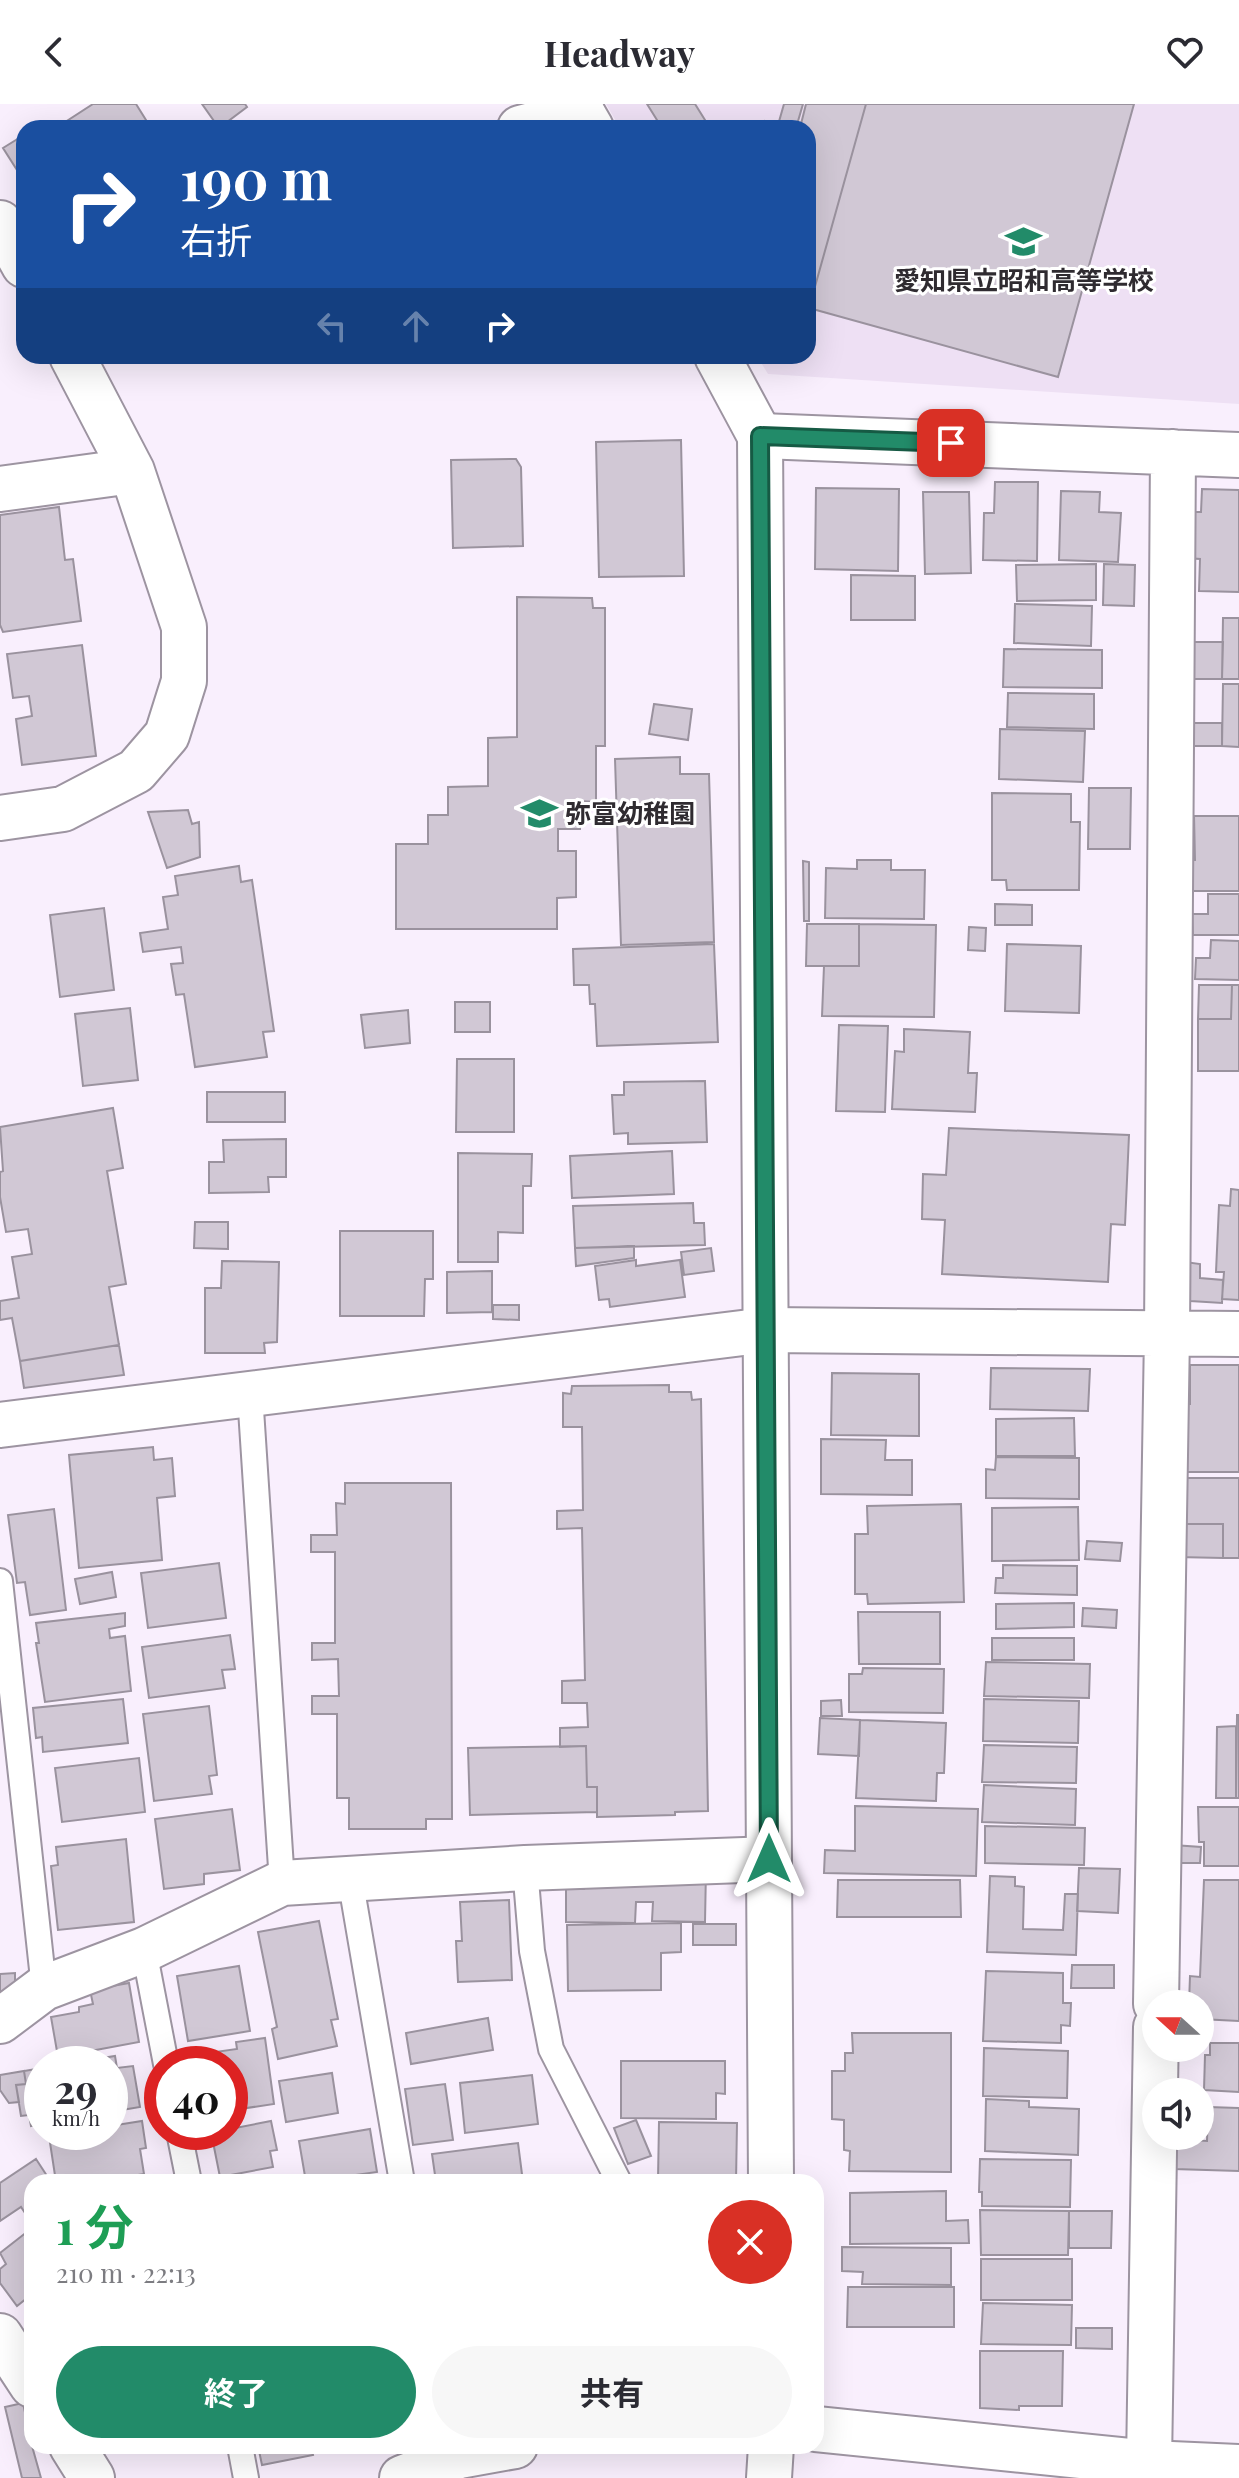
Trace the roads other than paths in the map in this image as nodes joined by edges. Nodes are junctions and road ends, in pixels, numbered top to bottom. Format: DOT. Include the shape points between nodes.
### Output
graph roads {
  1 [pos="583,115"];
  2 [pos="559,120"];
  3 [pos="76,364"];
  4 [pos="721,364"];
  5 [pos="760,436"];
  6 [pos="1173,452"];
  7 [pos="1239,455"];
  8 [pos="132,471"];
  9 [pos="0,489"];
  10 [pos="0,818"];
  11 [pos="766,1330"];
  12 [pos="1167,1334"];
  13 [pos="1239,1334"];
  14 [pos="250,1394"];
  15 [pos="0,1425"];
  16 [pos="0,1581"];
  17 [pos="769,1859"];
  18 [pos="525,1868"];
  19 [pos="350,1878"];
  20 [pos="282,1883"];
  21 [pos="144,1950"];
  22 [pos="44,1988"];
  23 [pos="1156,1990"];
  24 [pos="0,2021"];
  25 [pos="163,2046"];
  26 [pos="1155,2062"];
  27 [pos="183,2150"];
  28 [pos="187,2174"];
  29 [pos="401,2174"];
  30 [pos="615,2174"];
  31 [pos="771,2174"];
  32 [pos="0,2336"];
  33 [pos="24,2373"];
  34 [pos="824,2430"];
  35 [pos="77,2454"];
  36 [pos="242,2454"];
  37 [pos="451,2454"];
  38 [pos="770,2454"];
  39 [pos="1239,2467"];
  40 [pos="1148,2471"];
  41 [pos="92,2478"];
  42 [pos="246,2478"];
  43 [pos="402,2478"];
  44 [pos="769,2478"];
  1 -- 2 [label="street"];
  3 -- 8 [label="street"];
  4 -- 5 [label="street"];
  5 -- 6 [label="street"];
  5 -- 11 [label="street"];
  6 -- 7 [label="street"];
  6 -- 12 [label="street"];
  8 -- 9 [label="street"];
  8 -- 10 [label="street" via="184,627 184,681 167,735 136,771 63,809"];
  11 -- 12 [label="street"];
  11 -- 14 [label="street"];
  11 -- 17 [label="street"];
  12 -- 13 [label="street"];
  12 -- 23 [label="street"];
  14 -- 15 [label="street"];
  14 -- 20 [label="lane"];
  16 -- 22 [label="lane"];
  17 -- 18 [label="street"];
  17 -- 31 [label="street"];
  18 -- 19 [label="street"];
  18 -- 30 [label="lane" via="532,1951 551,2049"];
  19 -- 20 [label="street"];
  19 -- 29 [label="lane"];
  20 -- 21 [label="street"];
  21 -- 22 [label="street"];
  21 -- 25 [label="lane"];
  22 -- 24 [label="street"];
  26 -- 40 [label="street"];
  27 -- 28 [label="lane"];
  32 -- 33 [label="street"];
  34 -- 40 [label="street"];
  35 -- 41 [label="street"];
  36 -- 42 [label="lane"];
  37 -- 43 [label="street"];
  38 -- 44 [label="street"];
  39 -- 40 [label="street"];
}
